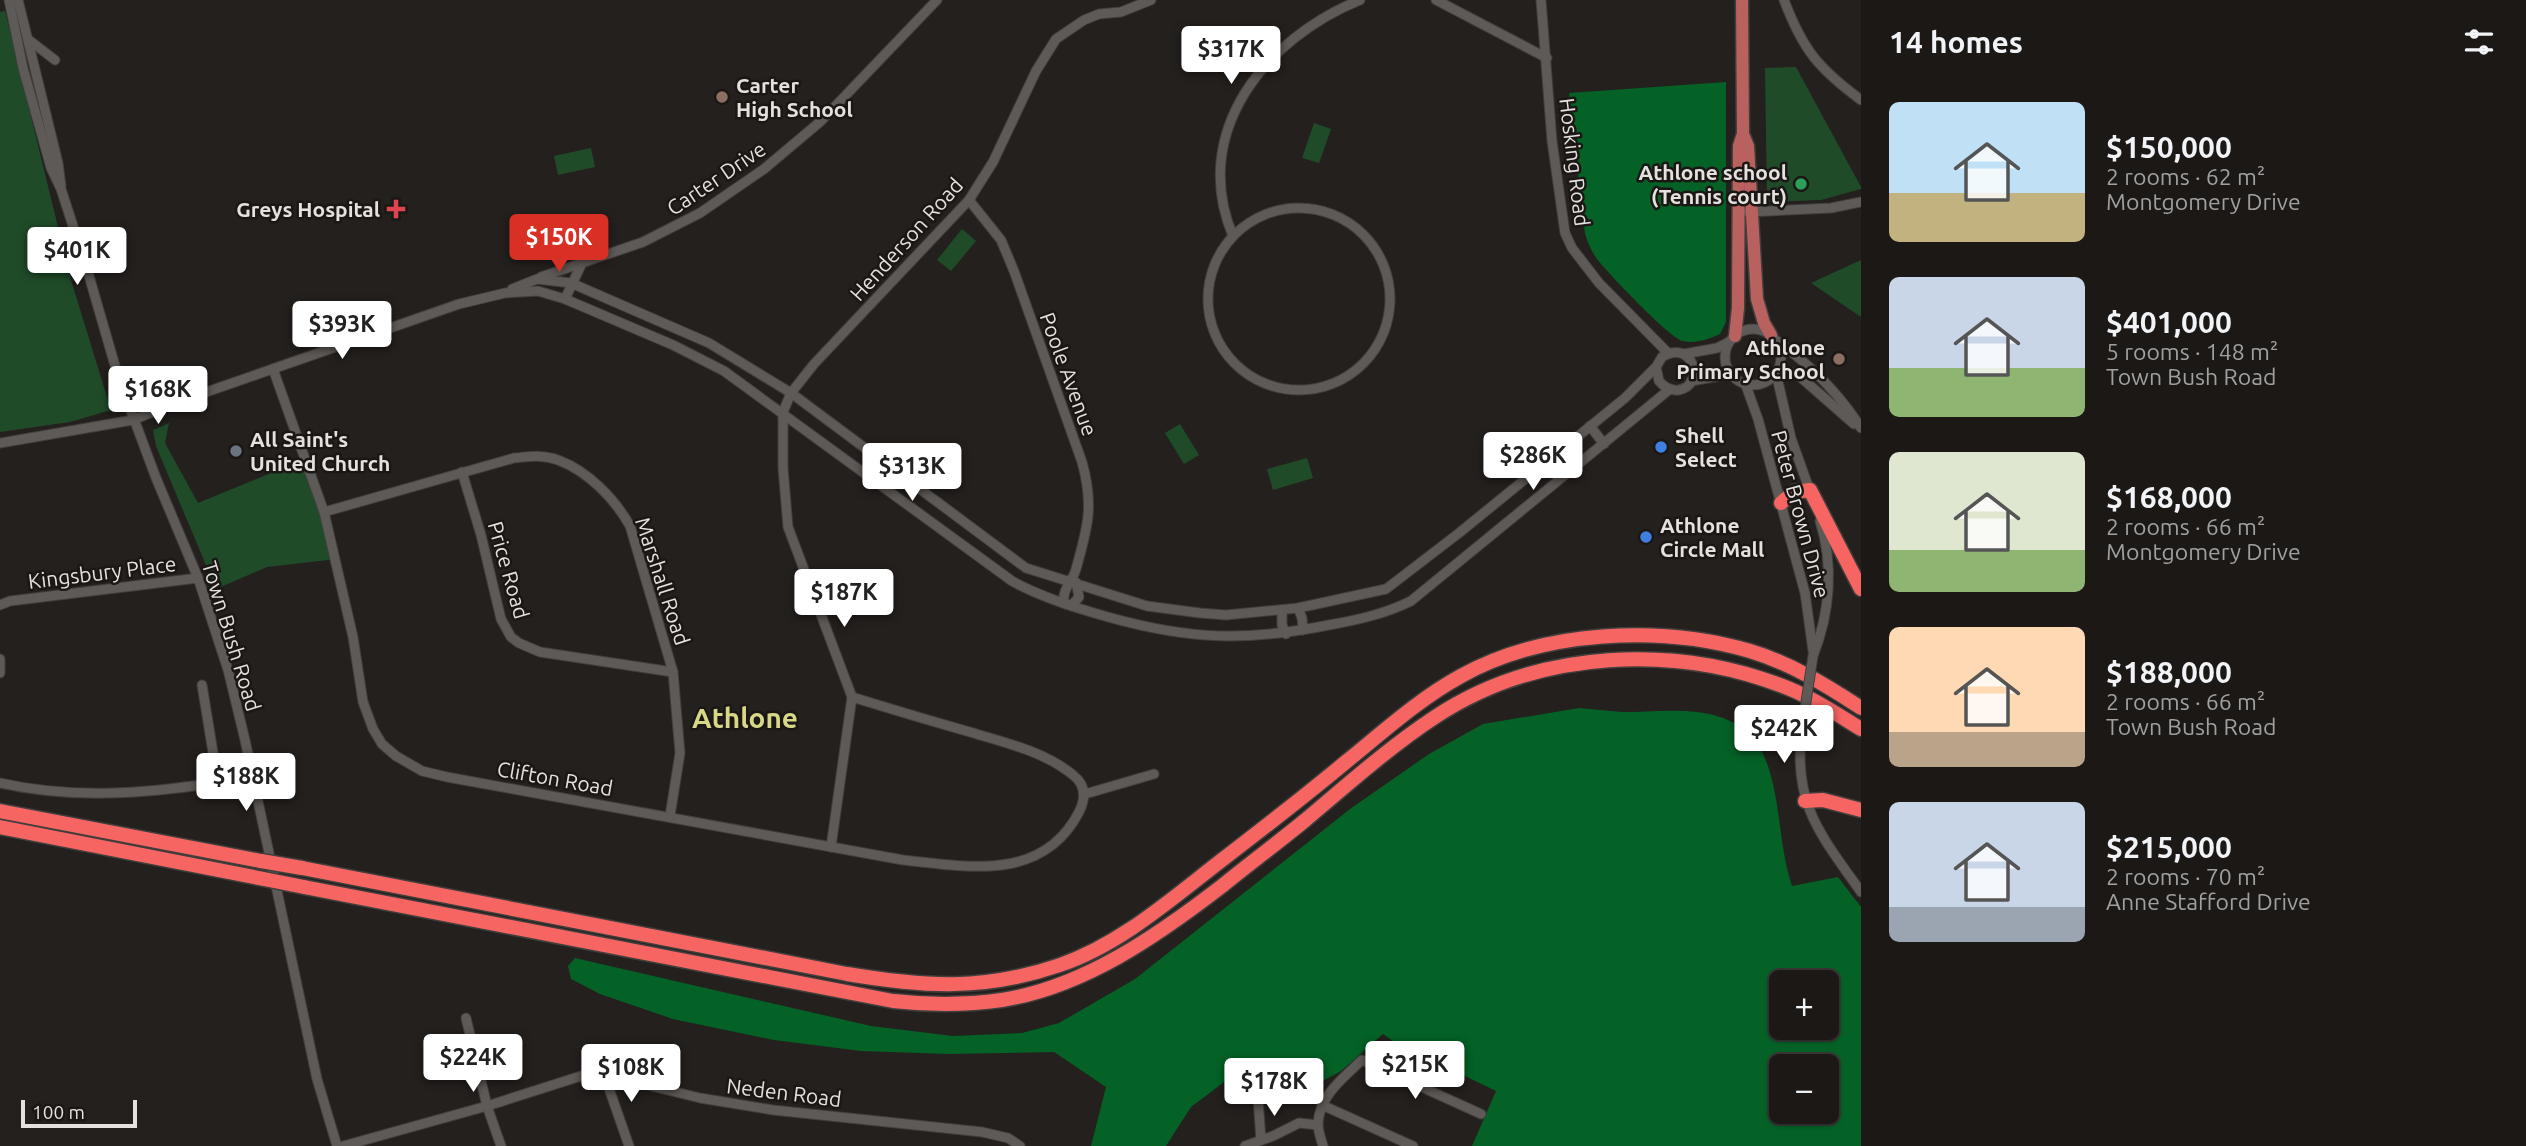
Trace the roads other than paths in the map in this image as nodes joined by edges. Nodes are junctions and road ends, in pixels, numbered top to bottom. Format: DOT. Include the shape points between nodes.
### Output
graph roads {
  1 [pos="937,0"];
  2 [pos="1151,0"];
  3 [pos="1360,0"];
  4 [pos="1436,0"];
  5 [pos="1541,0"];
  6 [pos="1742,0"];
  7 [pos="1784,0"];
  8 [pos="0,1"];
  9 [pos="12,2"];
  10 [pos="29,40"];
  11 [pos="1546,58"];
  12 [pos="55,60"];
  13 [pos="1861,100"];
  14 [pos="61,189"];
  15 [pos="969,200"];
  16 [pos="1861,202"];
  17 [pos="1744,212"];
  18 [pos="1233,236"];
  19 [pos="582,263"];
  20 [pos="537,279"];
  21 [pos="571,283"];
  22 [pos="505,293"];
  23 [pos="565,299"];
  24 [pos="678,330"];
  25 [pos="695,337"];
  26 [pos="1732,338"];
  27 [pos="1773,338"];
  28 [pos="1652,339"];
  29 [pos="673,345"];
  30 [pos="689,353"];
  31 [pos="1668,353"];
  32 [pos="1684,354"];
  33 [pos="1657,365"];
  34 [pos="273,369"];
  35 [pos="1777,371"];
  36 [pos="1731,374"];
  37 [pos="118,376"];
  38 [pos="1691,382"];
  39 [pos="1745,383"];
  40 [pos="1670,390"];
  41 [pos="791,393"];
  42 [pos="172,404"];
  43 [pos="783,412"];
  44 [pos="133,420"];
  45 [pos="1590,426"];
  46 [pos="1861,429"];
  47 [pos="0,443"];
  48 [pos="1604,444"];
  49 [pos="462,472"];
  50 [pos="913,485"];
  51 [pos="1810,490"];
  52 [pos="923,493"];
  53 [pos="902,499"];
  54 [pos="1781,503"];
  55 [pos="913,507"];
  56 [pos="324,512"];
  57 [pos="198,578"];
  58 [pos="1074,580"];
  59 [pos="1861,589"];
  60 [pos="0,605"];
  61 [pos="1068,605"];
  62 [pos="1297,608"];
  63 [pos="1282,610"];
  64 [pos="1303,630"];
  65 [pos="1286,634"];
  66 [pos="1813,656"];
  67 [pos="0,659"];
  68 [pos="673,672"];
  69 [pos="0,673"];
  70 [pos="202,685"];
  71 [pos="852,697"];
  72 [pos="1861,708"];
  73 [pos="1861,729"];
  74 [pos="1153,775"];
  75 [pos="0,783"];
  76 [pos="1085,794"];
  77 [pos="1805,801"];
  78 [pos="1861,810"];
  79 [pos="0,811"];
  80 [pos="670,816"];
  81 [pos="0,827"];
  82 [pos="831,847"];
  83 [pos="1861,892"];
  84 [pos="466,1018"];
  85 [pos="604,1074"];
  86 [pos="1258,1098"];
  87 [pos="1322,1105"];
  88 [pos="487,1106"];
  89 [pos="1481,1114"];
  90 [pos="1318,1125"];
  91 [pos="1261,1140"];
  92 [pos="337,1146"];
  93 [pos="343,1146"];
  94 [pos="500,1146"];
  95 [pos="629,1146"];
  96 [pos="1020,1146"];
  97 [pos="1245,1146"];
  98 [pos="1323,1146"];
  99 [pos="1413,1146"];
  1 -- 19 [label="street, Carter Drive" via="821,121 764,169 677,227"];
  2 -- 15 [label="street, Henderson Road" via="1084,20 1056,39"];
  3 -- 18 [label="street" via="1279,51 1237,106 1222,154 1220,183"];
  4 -- 11 [label="street"];
  5 -- 11 [label="street, Hosking Road"];
  6 -- 17 [label="main road" via="1743,134 1738,146"];
  7 -- 13 [label="street" via="1810,54"];
  8 -- 9 [label="street"];
  9 -- 10 [label="street, Town Bush Road"];
  9 -- 14 [label="street, Town Bush Road" via="23,68"];
  10 -- 12 [label="street"];
  10 -- 14 [label="street, Town Bush Road" via="61,172"];
  11 -- 28 [label="street, Hosking Road" via="1565,233 1599,283"];
  14 -- 37 [label="street, Town Bush Road"];
  15 -- 41 [label="street, Henderson Road"];
  15 -- 58 [label="street, Poole Avenue" via="1001,240 1082,462 1090,503"];
  16 -- 17 [label="street"];
  17 -- 26 [label="main road"];
  17 -- 27 [label="main road" via="1757,299"];
  18 -- 18 [label="street" via="1266,214 1303,207 1356,226 1369,239 1386,273 1385,323 1370,355 1342,379 1307,390 1263,382 1237,365 1219,344 1208,305 1214,268"];
  19 -- 20 [label="street, Carter Drive"];
  19 -- 21 [label="street"];
  20 -- 21 [label="street"];
  20 -- 22 [label="street, Carter Drive"];
  21 -- 23 [label="street"];
  21 -- 24 [label="street"];
  22 -- 23 [label="street" via="538,291"];
  22 -- 34 [label="street" via="459,304"];
  23 -- 29 [label="street"];
  24 -- 25 [label="street"];
  24 -- 29 [label="street"];
  25 -- 30 [label="street"];
  25 -- 41 [label="street"];
  26 -- 27 [label="street" via="1756,329"];
  26 -- 32 [label="street" via="1717,348"];
  26 -- 36 [label="street" via="1725,358"];
  27 -- 35 [label="street" via="1781,354"];
  27 -- 46 [label="street" via="1815,374"];
  28 -- 31 [label="street, Hosking Road"];
  28 -- 33 [label="street, Hosking Road"];
  29 -- 30 [label="street"];
  30 -- 43 [label="street"];
  31 -- 32 [label="street"];
  31 -- 33 [label="street"];
  32 -- 38 [label="street" via="1693,363"];
  33 -- 40 [label="street" via="1659,381"];
  33 -- 45 [label="street"];
  34 -- 42 [label="street"];
  34 -- 56 [label="street, Clifton Road"];
  35 -- 39 [label="street" via="1762,383"];
  35 -- 46 [label="street" via="1797,374"];
  35 -- 51 [label="street, Peter Brown Drive" via="1787,426"];
  36 -- 38 [label="street"];
  36 -- 39 [label="street"];
  37 -- 42 [label="street" via="144,398"];
  37 -- 44 [label="street, Town Bush Road"];
  38 -- 40 [label="street"];
  39 -- 54 [label="street, Peter Brown Drive"];
  40 -- 48 [label="street"];
  41 -- 43 [label="street, Henderson Road"];
  41 -- 50 [label="street"];
  42 -- 44 [label="street"];
  43 -- 53 [label="street"];
  43 -- 71 [label="street" via="788,527"];
  44 -- 47 [label="street"];
  44 -- 57 [label="street, Town Bush Road"];
  45 -- 48 [label="street"];
  45 -- 62 [label="street" via="1386,589"];
  48 -- 64 [label="street" via="1411,601 1379,614"];
  49 -- 56 [label="street, Marshall Road"];
  49 -- 68 [label="street, Price Road" via="501,619 511,636 540,652"];
  49 -- 68 [label="street, Marshall Road" via="538,456 558,460 592,480 630,526"];
  50 -- 52 [label="street"];
  50 -- 53 [label="street"];
  51 -- 54 [label="highway" via="1794,492"];
  51 -- 59 [label="highway"];
  51 -- 66 [label="street, Peter Brown Drive" via="1830,570"];
  52 -- 55 [label="street"];
  52 -- 58 [label="street" via="1014,561 1040,574"];
  53 -- 55 [label="street"];
  54 -- 66 [label="street, Peter Brown Drive" via="1805,593"];
  55 -- 61 [label="street" via="1012,581"];
  56 -- 80 [label="street, Clifton Road" via="363,702 373,729 396,757 422,771"];
  57 -- 60 [label="street, Kingsbury Place"];
  57 -- 92 [label="street, Town Bush Road" via="240,717 314,1066"];
  58 -- 61 [label="street, Poole Avenue" via="1063,594"];
  58 -- 61 [label="street, Poole Avenue" via="1079,597"];
  58 -- 63 [label="street" via="1163,610 1226,615"];
  61 -- 65 [label="street" via="1176,634"];
  62 -- 63 [label="street"];
  62 -- 64 [label="street"];
  63 -- 65 [label="street"];
  64 -- 65 [label="street"];
  66 -- 77 [label="street, Peter Brown Drive, bridge" via="1798,768"];
  67 -- 69 [label="street"];
  68 -- 80 [label="street, Marshall Road" via="680,752"];
  70 -- 75 [label="street" via="217,776 214,783 104,795 64,794"];
  71 -- 76 [label="street" via="1040,754 1076,777"];
  71 -- 82 [label="street"];
  72 -- 79 [label="highway, bridge" via="1782,663 1710,641 1599,637 1499,659 1406,712 1133,927 1059,965 966,984 912,984 847,974"];
  73 -- 81 [label="highway, bridge" via="1793,690 1721,667 1604,660 1534,673 1466,699 1437,716 1196,905 1130,950 1073,979 1037,991 944,1004 893,1001"];
  74 -- 76 [label="street"];
  76 -- 82 [label="street, Clifton Road" via="1073,824 1061,839 1029,859 1008,865 976,868"];
  77 -- 78 [label="highway" via="1823,800"];
  77 -- 83 [label="street, Peter Brown Drive"];
  80 -- 82 [label="street, Clifton Road"];
  84 -- 88 [label="street"];
  85 -- 88 [label="street, Neden Road" via="581,1076"];
  85 -- 95 [label="street"];
  85 -- 96 [label="street, Neden Road" via="699,1098 982,1132"];
  86 -- 91 [label="street"];
  87 -- 89 [label="street" via="1362,1060"];
  87 -- 90 [label="street"];
  87 -- 99 [label="street"];
  88 -- 93 [label="street, Neden Road"];
  88 -- 94 [label="street"];
  90 -- 91 [label="street" via="1299,1123"];
  90 -- 98 [label="street"];
  91 -- 97 [label="street"];
}
